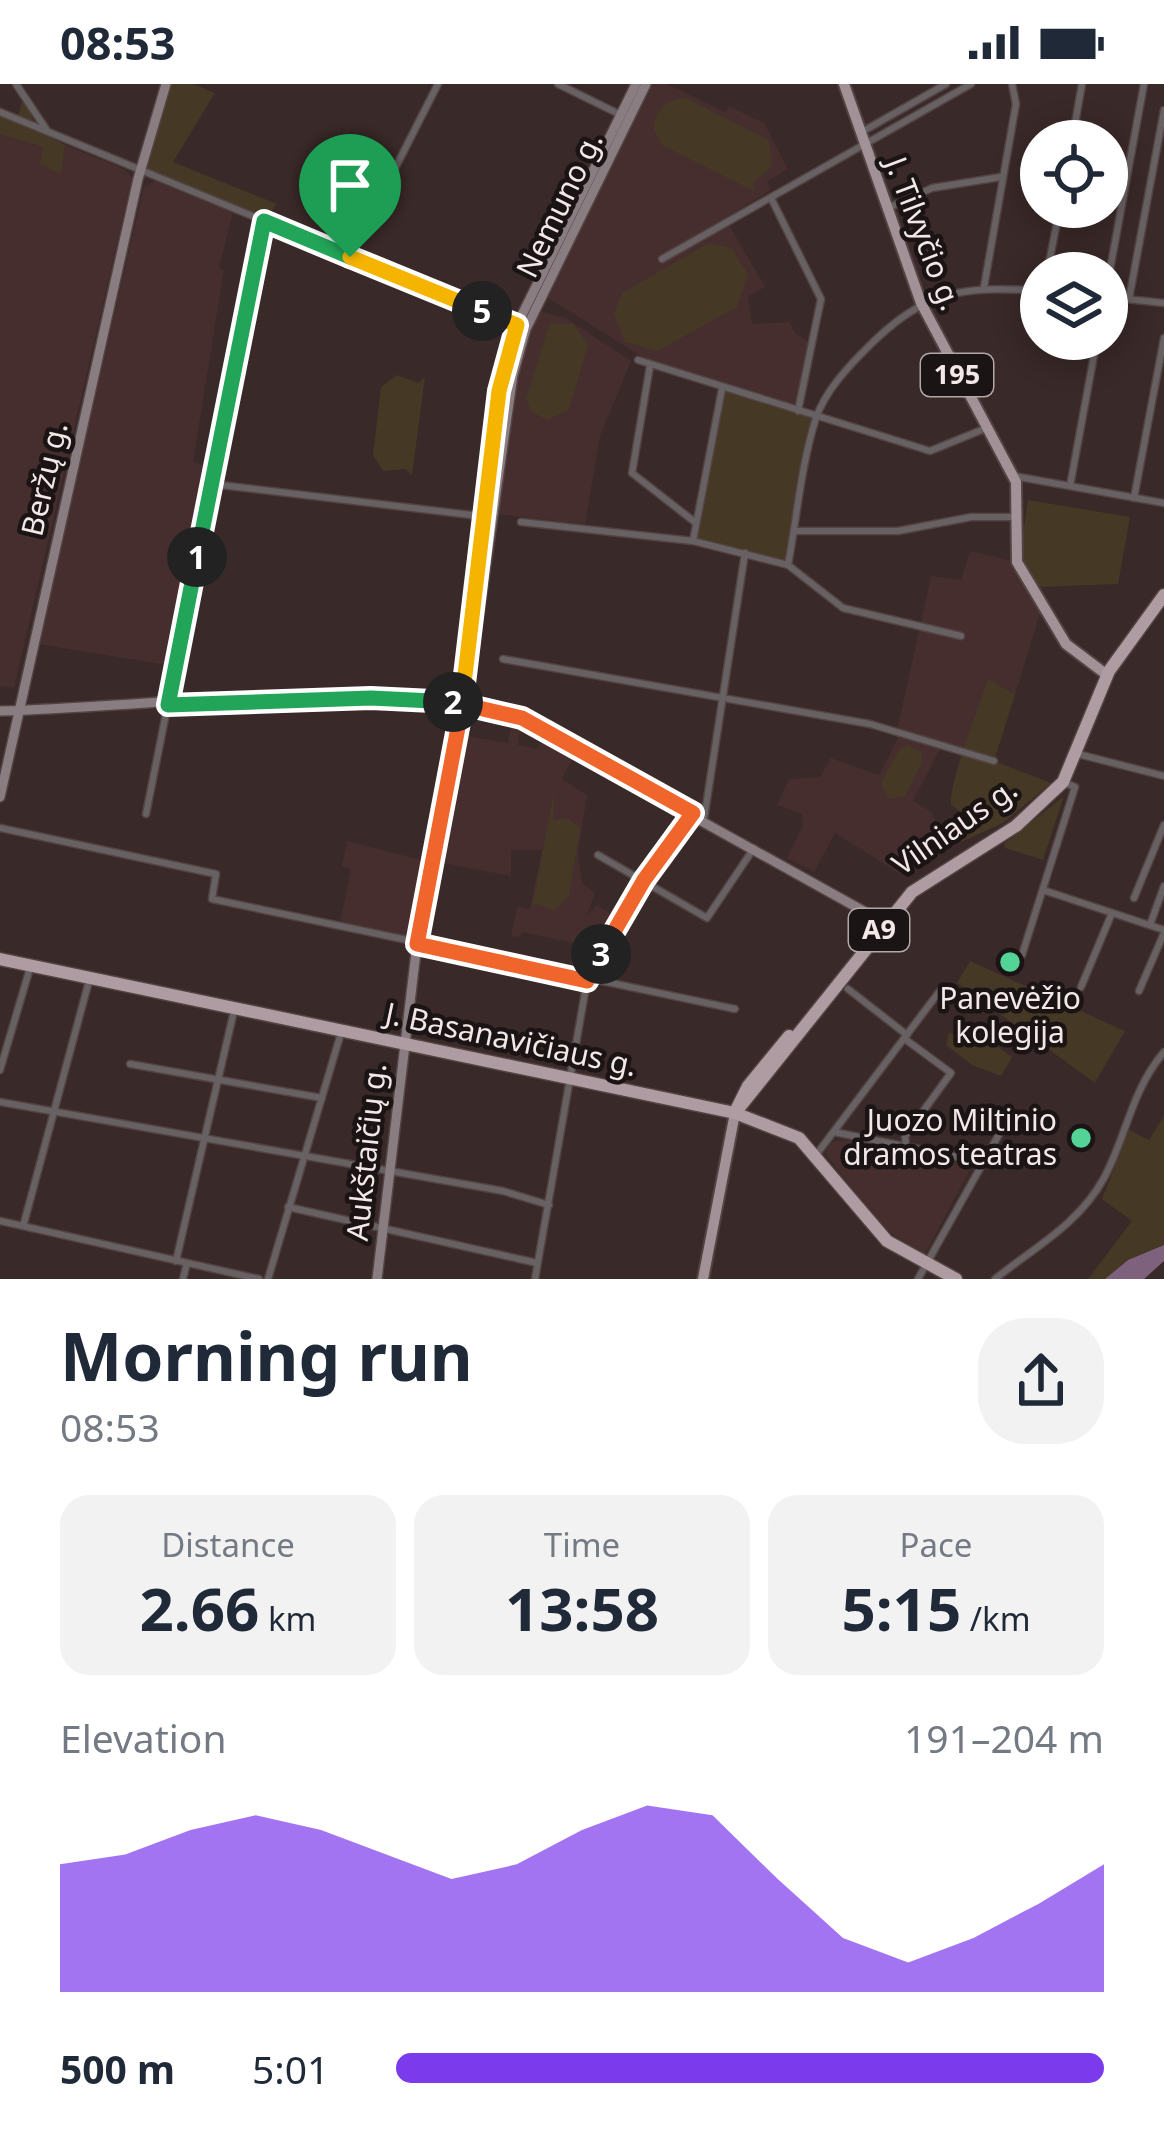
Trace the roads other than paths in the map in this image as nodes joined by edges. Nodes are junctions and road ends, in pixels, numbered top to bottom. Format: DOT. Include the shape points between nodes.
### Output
graph roads {
  1 [pos="16,84"];
  2 [pos="166,84"];
  3 [pos="438,84"];
  4 [pos="558,84"];
  5 [pos="636,84"];
  6 [pos="646,84"];
  7 [pos="844,84"];
  8 [pos="971,84"];
  9 [pos="1012,84"];
  10 [pos="1082,84"];
  11 [pos="1144,84"];
  12 [pos="943,85"];
  13 [pos="949,96"];
  14 [pos="1164,110"];
  15 [pos="0,112"];
  16 [pos="621,114"];
  17 [pos="1076,120"];
  18 [pos="48,132"];
  19 [pos="862,140"];
  20 [pos="140,172"];
  21 [pos="1001,177"];
  22 [pos="770,198"];
  23 [pos="885,209"];
  24 [pos="264,221"];
  25 [pos="1113,252"];
  26 [pos="350,257"];
  27 [pos="662,260"];
  28 [pos="984,287"];
  29 [pos="1020,290"];
  30 [pos="1129,299"];
  31 [pos="921,303"];
  32 [pos="1164,303"];
  33 [pos="522,327"];
  34 [pos="1164,338"];
  35 [pos="638,360"];
  36 [pos="1093,360"];
  37 [pos="650,366"];
  38 [pos="722,388"];
  39 [pos="798,411"];
  40 [pos="817,416"];
  41 [pos="984,429"];
  42 [pos="1013,475"];
  43 [pos="212,484"];
  44 [pos="1070,486"];
  45 [pos="1134,498"];
  46 [pos="1164,503"];
  47 [pos="487,516"];
  48 [pos="1016,517"];
  49 [pos="520,522"];
  50 [pos="696,523"];
  51 [pos="794,531"];
  52 [pos="693,541"];
  53 [pos="745,553"];
  54 [pos="788,565"];
  55 [pos="1164,595"];
  56 [pos="961,636"];
  57 [pos="503,659"];
  58 [pos="1109,671"];
  59 [pos="724,698"];
  60 [pos="463,703"];
  61 [pos="168,705"];
  62 [pos="0,711"];
  63 [pos="20,711"];
  64 [pos="454,746"];
  65 [pos="1078,754"];
  66 [pos="994,761"];
  67 [pos="1164,776"];
  68 [pos="1061,780"];
  69 [pos="0,797"];
  70 [pos="146,814"];
  71 [pos="698,816"];
  72 [pos="1164,825"];
  73 [pos="0,828"];
  74 [pos="754,848"];
  75 [pos="598,855"];
  76 [pos="644,880"];
  77 [pos="1164,886"];
  78 [pos="1043,890"];
  79 [pos="1134,898"];
  80 [pos="1112,913"];
  81 [pos="882,921"];
  82 [pos="1150,925"];
  83 [pos="1164,932"];
  84 [pos="417,944"];
  85 [pos="1022,955"];
  86 [pos="0,958"];
  87 [pos="31,965"];
  88 [pos="89,977"];
  89 [pos="587,981"];
  90 [pos="1081,987"];
  91 [pos="942,988"];
  92 [pos="848,989"];
  93 [pos="1139,991"];
  94 [pos="235,1008"];
  95 [pos="734,1009"];
  96 [pos="342,1029"];
  97 [pos="906,1037"];
  98 [pos="403,1041"];
  99 [pos="1164,1052"];
  100 [pos="130,1064"];
  101 [pos="0,1070"];
  102 [pos="572,1077"];
  103 [pos="218,1080"];
  104 [pos="322,1098"];
  105 [pos="0,1102"];
  106 [pos="52,1113"];
  107 [pos="735,1113"];
  108 [pos="1011,1113"];
  109 [pos="834,1132"];
  110 [pos="204,1139"];
  111 [pos="906,1146"];
  112 [pos="816,1155"];
  113 [pos="305,1157"];
  114 [pos="983,1162"];
  115 [pos="389,1171"];
  116 [pos="549,1204"];
  117 [pos="289,1208"];
  118 [pos="0,1221"];
  119 [pos="23,1224"];
  120 [pos="382,1228"];
  121 [pos="176,1261"];
  122 [pos="187,1263"];
  123 [pos="538,1263"];
  124 [pos="926,1263"];
  125 [pos="183,1279"];
  126 [pos="264,1279"];
  127 [pos="377,1279"];
  128 [pos="535,1279"];
  129 [pos="703,1279"];
  130 [pos="918,1279"];
  131 [pos="956,1279"];
  132 [pos="995,1279"];
  1 -- 18 [label="street"];
  2 -- 20 [label="main road, Beržų g."];
  3 -- 26 [label="street"];
  4 -- 16 [label="street"];
  5 -- 16 [label="main road, Nemuno g."];
  6 -- 33 [label="main road, Nemuno g."];
  7 -- 19 [label="main road, J. Tilvyčio g. / 195"];
  8 -- 13 [label="street"];
  9 -- 21 [label="street" via="1017,99"];
  10 -- 17 [label="street"];
  11 -- 25 [label="street"];
  12 -- 13 [label="street"];
  12 -- 19 [label="street"];
  13 -- 19 [label="street"];
  14 -- 30 [label="street"];
  15 -- 18 [label="street"];
  16 -- 33 [label="main road, Nemuno g."];
  18 -- 20 [label="street"];
  19 -- 22 [label="street"];
  19 -- 23 [label="main road, J. Tilvyčio g. / 195"];
  20 -- 24 [label="street"];
  20 -- 63 [label="main road, Beržų g."];
  21 -- 23 [label="street" via="932,188"];
  21 -- 28 [label="street"];
  22 -- 27 [label="street"];
  22 -- 39 [label="street" via="821,299"];
  23 -- 31 [label="main road, J. Tilvyčio g. / 195"];
  24 -- 26 [label="street"];
  24 -- 43 [label="street"];
  26 -- 33 [label="street"];
  28 -- 29 [label="street"];
  28 -- 31 [label="street"];
  30 -- 32 [label="street"];
  31 -- 40 [label="street" via="847,368"];
  31 -- 41 [label="main road, J. Tilvyčio g. / 195"];
  33 -- 47 [label="main road, Nemuno g."];
  34 -- 45 [label="street"];
  35 -- 37 [label="street"];
  36 -- 44 [label="street"];
  37 -- 38 [label="street"];
  37 -- 50 [label="street" via="632,473"];
  38 -- 39 [label="street"];
  38 -- 50 [label="street"];
  39 -- 40 [label="street"];
  40 -- 41 [label="street" via="934,452"];
  40 -- 51 [label="street"];
  41 -- 42 [label="main road, J. Tilvyčio g. / 195"];
  42 -- 44 [label="street"];
  42 -- 48 [label="main road, J. Tilvyčio g. / 195"];
  43 -- 47 [label="street"];
  43 -- 61 [label="street"];
  44 -- 45 [label="street"];
  45 -- 46 [label="street"];
  47 -- 60 [label="main road, Nemuno g."];
  48 -- 51 [label="street" via="898,531"];
  48 -- 58 [label="main road, J. Tilvyčio g. / 195" via="1017,562 1077,653"];
  49 -- 52 [label="street"];
  50 -- 52 [label="street"];
  51 -- 54 [label="street"];
  52 -- 53 [label="street"];
  53 -- 54 [label="street"];
  53 -- 59 [label="street"];
  54 -- 56 [label="street" via="843,608"];
  55 -- 58 [label="highway, A9"];
  57 -- 59 [label="street"];
  58 -- 65 [label="highway, A9"];
  59 -- 66 [label="street" via="897,730"];
  59 -- 71 [label="street"];
  60 -- 61 [label="main road"];
  60 -- 64 [label="main road, Nemuno g."];
  60 -- 71 [label="main road" via="522,718"];
  61 -- 63 [label="main road"];
  61 -- 70 [label="street"];
  62 -- 63 [label="main road"];
  63 -- 69 [label="main road, Beržų g."];
  64 -- 84 [label="main road, Aukštaičių g."];
  65 -- 67 [label="street"];
  65 -- 68 [label="highway, Vilniaus g. / A9"];
  68 -- 78 [label="street" via="1075,788"];
  68 -- 81 [label="highway, Vilniaus g. / A9" via="1016,826 919,886"];
  71 -- 74 [label="main road"];
  71 -- 76 [label="street"];
  72 -- 79 [label="street"];
  73 -- 84 [label="street" via="216,874 212,899"];
  74 -- 76 [label="street" via="709,918"];
  74 -- 81 [label="main road"];
  75 -- 76 [label="street"];
  76 -- 89 [label="street"];
  77 -- 82 [label="street"];
  78 -- 80 [label="street"];
  78 -- 85 [label="street"];
  80 -- 82 [label="street"];
  80 -- 90 [label="street"];
  81 -- 107 [label="highway, Vilniaus g. / A9"];
  82 -- 83 [label="street"];
  83 -- 93 [label="street"];
  84 -- 89 [label="street"];
  84 -- 98 [label="main road, Aukštaičių g."];
  86 -- 87 [label="highway, J. Basanavičiaus g."];
  87 -- 88 [label="highway, J. Basanavičiaus g."];
  87 -- 101 [label="street"];
  88 -- 94 [label="highway, J. Basanavičiaus g."];
  88 -- 106 [label="street"];
  89 -- 95 [label="street"];
  89 -- 102 [label="street"];
  91 -- 97 [label="street"];
  92 -- 97 [label="street"];
  94 -- 96 [label="highway, J. Basanavičiaus g."];
  94 -- 103 [label="street"];
  96 -- 98 [label="highway, J. Basanavičiaus g."];
  96 -- 104 [label="street"];
  97 -- 109 [label="street"];
  97 -- 111 [label="street" via="951,1073 905,1136"];
  98 -- 102 [label="highway, J. Basanavičiaus g."];
  98 -- 115 [label="main road, Aukštaičių g."];
  99 -- 132 [label="street" via="1131,1100 1090,1200"];
  100 -- 103 [label="street"];
  102 -- 107 [label="highway, J. Basanavičiaus g."];
  102 -- 116 [label="street"];
  103 -- 104 [label="street"];
  103 -- 110 [label="street"];
  104 -- 113 [label="street"];
  105 -- 106 [label="street"];
  106 -- 110 [label="street"];
  106 -- 119 [label="street"];
  107 -- 112 [label="highway, J. Basanavičiaus g." via="790,1133"];
  107 -- 129 [label="main road, Vilniaus g."];
  108 -- 114 [label="street"];
  109 -- 111 [label="street"];
  109 -- 112 [label="street"];
  110 -- 113 [label="street"];
  110 -- 121 [label="street"];
  111 -- 114 [label="street"];
  112 -- 124 [label="highway, J. Basanavičiaus g." via="878,1233"];
  113 -- 115 [label="street"];
  113 -- 117 [label="street"];
  114 -- 124 [label="street"];
  115 -- 116 [label="street"];
  115 -- 120 [label="main road, Aukštaičių g."];
  116 -- 123 [label="street"];
  117 -- 120 [label="street"];
  117 -- 126 [label="street"];
  118 -- 119 [label="street"];
  119 -- 121 [label="street"];
  120 -- 123 [label="street"];
  120 -- 127 [label="main road, Aukštaičių g."];
  121 -- 122 [label="street"];
  122 -- 125 [label="street"];
  122 -- 126 [label="street"];
  123 -- 128 [label="street"];
  124 -- 130 [label="street"];
  124 -- 131 [label="highway, J. Basanavičiaus g."];
}
